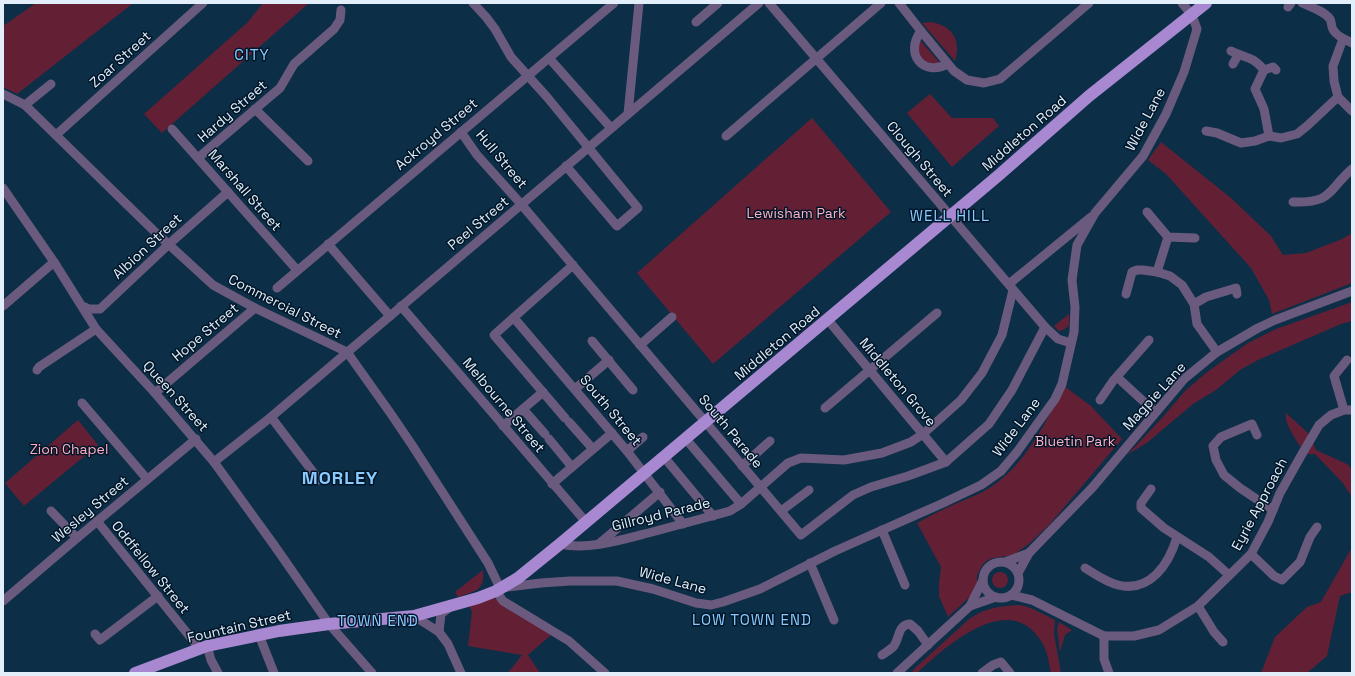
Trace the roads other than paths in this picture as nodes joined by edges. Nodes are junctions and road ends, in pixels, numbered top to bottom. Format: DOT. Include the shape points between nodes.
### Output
graph roads {
  1 [pos="203,3"];
  2 [pos="473,3"];
  3 [pos="614,3"];
  4 [pos="639,3"];
  5 [pos="718,3"];
  6 [pos="758,3"];
  7 [pos="769,3"];
  8 [pos="881,3"];
  9 [pos="899,3"];
  10 [pos="1089,3"];
  11 [pos="1182,3"];
  12 [pos="1206,3"];
  13 [pos="1302,3"];
  14 [pos="341,10"];
  15 [pos="1192,15"];
  16 [pos="696,22"];
  17 [pos="921,32"];
  18 [pos="1343,39"];
  19 [pos="1352,43"];
  20 [pos="549,58"];
  21 [pos="816,58"];
  22 [pos="948,64"];
  23 [pos="1233,64"];
  24 [pos="1264,70"];
  25 [pos="1276,70"];
  26 [pos="528,76"];
  27 [pos="51,84"];
  28 [pos="3,94"];
  29 [pos="1338,97"];
  30 [pos="25,105"];
  31 [pos="255,109"];
  32 [pos="1352,111"];
  33 [pos="628,114"];
  34 [pos="1219,123"];
  35 [pos="611,128"];
  36 [pos="172,129"];
  37 [pos="1206,131"];
  38 [pos="461,132"];
  39 [pos="1216,133"];
  40 [pos="56,135"];
  41 [pos="1269,136"];
  42 [pos="739,138"];
  43 [pos="588,147"];
  44 [pos="198,158"];
  45 [pos="308,161"];
  46 [pos="566,166"];
  47 [pos="1352,169"];
  48 [pos="3,188"];
  49 [pos="228,192"];
  50 [pos="1294,202"];
  51 [pos="522,204"];
  52 [pos="1147,212"];
  53 [pos="1095,213"];
  54 [pos="950,216"];
  55 [pos="1168,237"];
  56 [pos="1195,238"];
  57 [pos="169,244"];
  58 [pos="328,244"];
  59 [pos="54,262"];
  60 [pos="573,265"];
  61 [pos="297,270"];
  62 [pos="1157,272"];
  63 [pos="1011,287"];
  64 [pos="277,288"];
  65 [pos="1352,291"];
  66 [pos="1126,294"];
  67 [pos="1237,294"];
  68 [pos="1194,304"];
  69 [pos="3,306"];
  70 [pos="82,306"];
  71 [pos="401,306"];
  72 [pos="255,308"];
  73 [pos="937,313"];
  74 [pos="390,316"];
  75 [pos="672,317"];
  76 [pos="514,318"];
  77 [pos="828,320"];
  78 [pos="1045,327"];
  79 [pos="96,329"];
  80 [pos="1149,340"];
  81 [pos="592,342"];
  82 [pos="1071,343"];
  83 [pos="640,345"];
  84 [pos="347,352"];
  85 [pos="1217,352"];
  86 [pos="609,360"];
  87 [pos="1347,360"];
  88 [pos="37,370"];
  89 [pos="870,371"];
  90 [pos="1117,377"];
  91 [pos="575,389"];
  92 [pos="633,390"];
  93 [pos="543,392"];
  94 [pos="155,393"];
  95 [pos="1100,400"];
  96 [pos="82,403"];
  97 [pos="825,408"];
  98 [pos="523,409"];
  99 [pos="1348,410"];
  100 [pos="1155,412"];
  101 [pos="271,417"];
  102 [pos="706,422"];
  103 [pos="503,426"];
  104 [pos="612,433"];
  105 [pos="923,434"];
  106 [pos="1257,435"];
  107 [pos="643,437"];
  108 [pos="685,438"];
  109 [pos="196,439"];
  110 [pos="770,442"];
  111 [pos="593,449"];
  112 [pos="627,451"];
  113 [pos="664,457"];
  114 [pos="214,462"];
  115 [pos="946,462"];
  116 [pos="742,466"];
  117 [pos="572,467"];
  118 [pos="645,473"];
  119 [pos="147,479"];
  120 [pos="319,480"];
  121 [pos="552,484"];
  122 [pos="760,487"];
  123 [pos="1151,489"];
  124 [pos="809,490"];
  125 [pos="660,492"];
  126 [pos="741,504"];
  127 [pos="1273,510"];
  128 [pos="51,511"];
  129 [pos="781,511"];
  130 [pos="713,516"];
  131 [pos="97,521"];
  132 [pos="586,522"];
  133 [pos="683,524"];
  134 [pos="1317,527"];
  135 [pos="882,530"];
  136 [pos="1177,537"];
  137 [pos="77,538"];
  138 [pos="560,544"];
  139 [pos="599,544"];
  140 [pos="1029,553"];
  141 [pos="1251,554"];
  142 [pos="1005,562"];
  143 [pos="810,564"];
  144 [pos="1084,568"];
  145 [pos="1018,573"];
  146 [pos="1229,575"];
  147 [pos="984,580"];
  148 [pos="1019,583"];
  149 [pos="905,585"];
  150 [pos="498,590"];
  151 [pos="1010,595"];
  152 [pos="158,596"];
  153 [pos="996,597"];
  154 [pos="1032,600"];
  155 [pos="3,601"];
  156 [pos="457,604"];
  157 [pos="970,606"];
  158 [pos="1198,606"];
  159 [pos="414,616"];
  160 [pos="834,620"];
  161 [pos="329,624"];
  162 [pos="439,632"];
  163 [pos="95,634"];
  164 [pos="259,635"];
  165 [pos="1104,636"];
  166 [pos="1223,642"];
  167 [pos="928,645"];
  168 [pos="203,647"];
  169 [pos="882,655"];
  170 [pos="139,672"];
  171 [pos="900,672"];
  172 [pos="218,673"];
  173 [pos="274,673"];
  174 [pos="372,673"];
  175 [pos="461,673"];
  176 [pos="605,673"];
  177 [pos="982,673"];
  178 [pos="1010,673"];
  179 [pos="1109,673"];
  1 -- 40 [label="street, Zoar Street"];
  2 -- 26 [label="street" via="495,29 511,57"];
  3 -- 20 [label="street, Ackroyd Street"];
  4 -- 33 [label="street"];
  5 -- 16 [label="street"];
  6 -- 33 [label="street, Peel Street"];
  7 -- 21 [label="street, Clough Street"];
  8 -- 21 [label="street"];
  9 -- 17 [label="street"];
  10 -- 22 [label="street" via="1000,79 984,83 967,80"];
  11 -- 15 [label="street, Wide Lane"];
  12 -- 15 [label="main road, Middleton Road"];
  13 -- 18 [label="street" via="1328,17 1333,30"];
  14 -- 31 [label="street, Hardy Street" via="340,20 334,30 294,64 280,88"];
  15 -- 53 [label="street, Wide Lane" via="1197,29 1196,34 1184,72 1166,114 1143,156"];
  15 -- 54 [label="main road, Middleton Road" via="1089,96"];
  17 -- 22 [label="street"];
  17 -- 22 [label="street" via="914,45 917,59 929,67 936,68"];
  18 -- 19 [label="street"];
  18 -- 29 [label="street" via="1333,66"];
  20 -- 26 [label="street, Ackroyd Street"];
  20 -- 35 [label="street"];
  21 -- 42 [label="street" via="729,133"];
  21 -- 54 [label="street, Clough Street"];
  23 -- 24 [label="street" via="1234,53 1249,57"];
  24 -- 25 [label="street" via="1273,67"];
  24 -- 41 [label="street" via="1255,89 1264,109"];
  26 -- 38 [label="street, Ackroyd Street"];
  26 -- 43 [label="street"];
  27 -- 30 [label="street"];
  28 -- 30 [label="street, Commercial Street"];
  29 -- 32 [label="street"];
  29 -- 41 [label="street" via="1297,134 1282,138"];
  30 -- 40 [label="street, Commercial Street"];
  31 -- 44 [label="street, Hardy Street"];
  31 -- 45 [label="street"];
  33 -- 35 [label="street, Peel Street"];
  34 -- 39 [label="street"];
  35 -- 43 [label="street, Peel Street"];
  36 -- 44 [label="street, Marshall Street"];
  37 -- 39 [label="street"];
  38 -- 51 [label="street, Hull Street" via="477,155"];
  38 -- 58 [label="street, Ackroyd Street"];
  39 -- 41 [label="street" via="1242,143"];
  40 -- 57 [label="street, Commercial Street"];
  43 -- 46 [label="street, Peel Street"];
  43 -- 46 [label="street" via="638,208 617,226"];
  44 -- 49 [label="street, Marshall Street"];
  46 -- 51 [label="street, Peel Street"];
  47 -- 50 [label="street" via="1325,197 1317,201"];
  48 -- 59 [label="street, Queen Street"];
  49 -- 57 [label="street, Albion Street"];
  49 -- 61 [label="street, Marshall Street"];
  51 -- 60 [label="street, South Parade"];
  51 -- 71 [label="street, Peel Street"];
  52 -- 55 [label="street"];
  53 -- 63 [label="street" via="1066,235"];
  53 -- 82 [label="street, Wide Lane" via="1077,245 1072,280 1075,307"];
  54 -- 63 [label="street, Clough Street"];
  54 -- 77 [label="main road, Middleton Road"];
  55 -- 56 [label="street"];
  55 -- 62 [label="street"];
  57 -- 70 [label="street, Albion Street" via="100,309"];
  57 -- 72 [label="street, Commercial Street" via="213,285"];
  58 -- 61 [label="street, Ackroyd Street"];
  58 -- 74 [label="street"];
  59 -- 69 [label="street"];
  59 -- 70 [label="street, Queen Street"];
  60 -- 76 [label="street"];
  60 -- 83 [label="street, South Parade"];
  61 -- 64 [label="street, Ackroyd Street"];
  62 -- 66 [label="street" via="1132,272"];
  62 -- 68 [label="street" via="1170,276 1182,285"];
  63 -- 78 [label="street, Clough Street"];
  63 -- 105 [label="street, Gillroyd Parade" via="1002,335 982,373 961,400"];
  65 -- 85 [label="street, Magpie Lane" via="1270,322"];
  67 -- 68 [label="street" via="1236,288 1206,297"];
  68 -- 85 [label="street" via="1197,324"];
  70 -- 79 [label="street, Queen Street"];
  71 -- 74 [label="street, Peel Street"];
  71 -- 103 [label="street, Melbourne Street"];
  72 -- 84 [label="street, Commercial Street"];
  72 -- 94 [label="street, Hope Street"];
  73 -- 89 [label="street"];
  74 -- 84 [label="street, Peel Street"];
  75 -- 83 [label="street"];
  76 -- 91 [label="street, South Street"];
  76 -- 93 [label="street" via="494,335"];
  77 -- 89 [label="street, Middleton Grove"];
  77 -- 102 [label="main road, Middleton Road"];
  78 -- 82 [label="street, Clough Street" via="1058,339"];
  78 -- 115 [label="street" via="1012,390 989,424"];
  79 -- 88 [label="street"];
  79 -- 94 [label="street, Queen Street"];
  80 -- 90 [label="street"];
  81 -- 86 [label="street"];
  82 -- 135 [label="street, Wide Lane" via="1062,384 1055,399 1001,471 981,485"];
  83 -- 102 [label="street, South Parade"];
  84 -- 101 [label="street, Peel Street"];
  84 -- 150 [label="street, Commercial Street" via="416,450 488,563"];
  85 -- 100 [label="street, Magpie Lane" via="1184,379"];
  86 -- 91 [label="street"];
  86 -- 92 [label="street"];
  87 -- 99 [label="street" via="1331,376"];
  89 -- 97 [label="street"];
  89 -- 105 [label="street, Middleton Grove"];
  90 -- 95 [label="street"];
  90 -- 100 [label="street"];
  91 -- 104 [label="street, South Street"];
  93 -- 98 [label="street"];
  93 -- 111 [label="street"];
  94 -- 109 [label="street, Queen Street"];
  96 -- 119 [label="street"];
  98 -- 103 [label="street"];
  98 -- 117 [label="street"];
  99 -- 127 [label="street, Eyrie Approach" via="1332,416 1320,425 1280,492"];
  100 -- 140 [label="street, Magpie Lane" via="1092,488"];
  101 -- 114 [label="street, Peel Street"];
  101 -- 120 [label="street"];
  102 -- 108 [label="main road, Middleton Road"];
  102 -- 116 [label="street, South Parade"];
  103 -- 121 [label="street, Melbourne Street"];
  104 -- 111 [label="street"];
  104 -- 112 [label="street, South Street"];
  105 -- 115 [label="street, Middleton Grove"];
  105 -- 122 [label="street, Gillroyd Parade" via="911,442 882,453 844,460 801,458 788,463"];
  106 -- 127 [label="street" via="1252,424 1242,428 1221,437 1213,446 1214,453 1224,476"];
  107 -- 112 [label="street"];
  108 -- 113 [label="main road, Middleton Road"];
  108 -- 126 [label="street"];
  109 -- 114 [label="street, Queen Street"];
  109 -- 119 [label="street, Wesley Street"];
  110 -- 116 [label="street"];
  111 -- 117 [label="street"];
  112 -- 118 [label="street, South Street"];
  113 -- 118 [label="main road, Middleton Road"];
  113 -- 130 [label="street"];
  114 -- 161 [label="street, Queen Street"];
  115 -- 129 [label="street, South Parade" via="853,495 801,535"];
  116 -- 122 [label="street, South Parade"];
  117 -- 121 [label="street"];
  118 -- 125 [label="street, South Street"];
  118 -- 132 [label="main road, Middleton Road"];
  119 -- 131 [label="street, Wesley Street"];
  121 -- 132 [label="street, Melbourne Street"];
  122 -- 126 [label="street, Gillroyd Parade"];
  122 -- 129 [label="street, South Parade"];
  123 -- 136 [label="street" via="1140,508"];
  124 -- 129 [label="street"];
  125 -- 133 [label="street, South Street"];
  125 -- 139 [label="street"];
  126 -- 130 [label="street, Gillroyd Parade" via="730,511"];
  127 -- 141 [label="street, Eyrie Approach"];
  128 -- 137 [label="street"];
  130 -- 133 [label="street, Gillroyd Parade"];
  131 -- 137 [label="street, Wesley Street"];
  131 -- 152 [label="street, Oddfellow Street"];
  132 -- 138 [label="main road, Middleton Road"];
  133 -- 139 [label="street, Gillroyd Parade"];
  134 -- 141 [label="street" via="1300,562 1283,583"];
  135 -- 143 [label="street, Wide Lane"];
  135 -- 149 [label="street"];
  136 -- 144 [label="street" via="1162,569 1142,584 1132,586 1108,582"];
  136 -- 146 [label="street" via="1209,557"];
  137 -- 155 [label="street, Wesley Street"];
  138 -- 139 [label="street, Gillroyd Parade" via="580,547"];
  138 -- 150 [label="main road, Middleton Road" via="518,578"];
  140 -- 142 [label="street, Magpie Lane"];
  140 -- 145 [label="street, Magpie Lane"];
  141 -- 146 [label="street, Eyrie Approach"];
  142 -- 145 [label="street" via="1013,566"];
  142 -- 147 [label="street" via="997,562 990,566 985,572"];
  143 -- 150 [label="street, Wide Lane" via="760,589 711,605 617,581 555,582"];
  143 -- 160 [label="street"];
  145 -- 148 [label="street"];
  146 -- 158 [label="street, Eyrie Approach"];
  147 -- 153 [label="street" via="987,591"];
  147 -- 157 [label="street"];
  148 -- 151 [label="street"];
  148 -- 154 [label="street, Eyrie Approach"];
  150 -- 156 [label="main road, Middleton Road"];
  150 -- 176 [label="street, Commercial Street" via="502,601 569,641"];
  151 -- 153 [label="street"];
  151 -- 154 [label="street, Eyrie Approach"];
  152 -- 163 [label="street" via="100,640"];
  152 -- 168 [label="street, Oddfellow Street"];
  153 -- 157 [label="street"];
  154 -- 165 [label="street, Eyrie Approach"];
  156 -- 159 [label="main road, Middleton Road"];
  156 -- 162 [label="street" via="441,614"];
  157 -- 167 [label="street"];
  158 -- 165 [label="street, Eyrie Approach" via="1159,630 1134,636"];
  158 -- 166 [label="street"];
  159 -- 161 [label="main road, Middleton Road"];
  159 -- 162 [label="street"];
  161 -- 164 [label="main road, Fountain Street"];
  161 -- 174 [label="street, Queen Street"];
  162 -- 175 [label="street" via="448,644"];
  164 -- 168 [label="main road, Fountain Street"];
  164 -- 173 [label="street"];
  165 -- 179 [label="street" via="1104,659"];
  167 -- 169 [label="street" via="910,624 905,625 901,627 894,646"];
  167 -- 171 [label="street"];
  168 -- 170 [label="main road, Fountain Street"];
  168 -- 172 [label="street, Oddfellow Street"];
  177 -- 178 [label="street" via="1001,662"];
}
